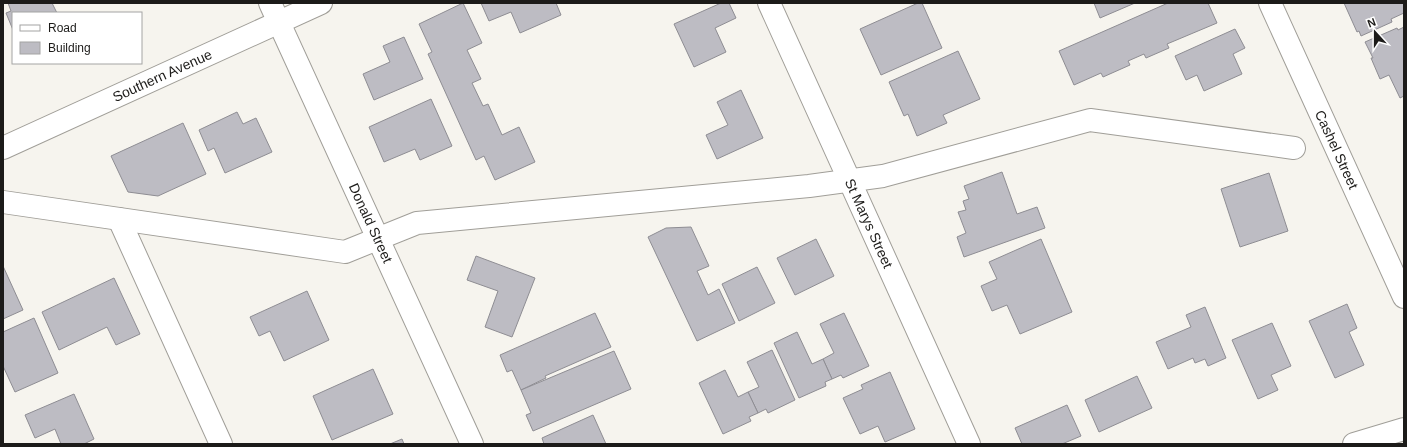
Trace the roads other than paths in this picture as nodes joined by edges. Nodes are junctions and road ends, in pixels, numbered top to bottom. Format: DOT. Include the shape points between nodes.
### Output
graph roads {
  1 [pos="270,3"];
  2 [pos="321,3"];
  3 [pos="769,3"];
  4 [pos="1270,3"];
  5 [pos="279,23"];
  6 [pos="3,148"];
  7 [pos="1294,148"];
  8 [pos="850,181"];
  9 [pos="3,202"];
  10 [pos="119,219"];
  11 [pos="378,239"];
  12 [pos="1404,296"];
  13 [pos="1404,429"];
  14 [pos="221,444"];
  15 [pos="472,444"];
  16 [pos="969,444"];
  17 [pos="1354,444"];
  1 -- 5 [label="street, Donald Street"];
  2 -- 5 [label="street, Southern Avenue"];
  3 -- 8 [label="street, St Marys Street"];
  4 -- 12 [label="street, Cashel Street"];
  5 -- 6 [label="street, Southern Avenue"];
  5 -- 11 [label="street, Donald Street"];
  7 -- 8 [label="street" via="1090,120 883,176"];
  8 -- 11 [label="street" via="417,223"];
  8 -- 16 [label="street, St Marys Street"];
  9 -- 10 [label="street"];
  10 -- 11 [label="street" via="344,252"];
  10 -- 14 [label="street"];
  11 -- 15 [label="street, Donald Street"];
  13 -- 17 [label="street"];
}
